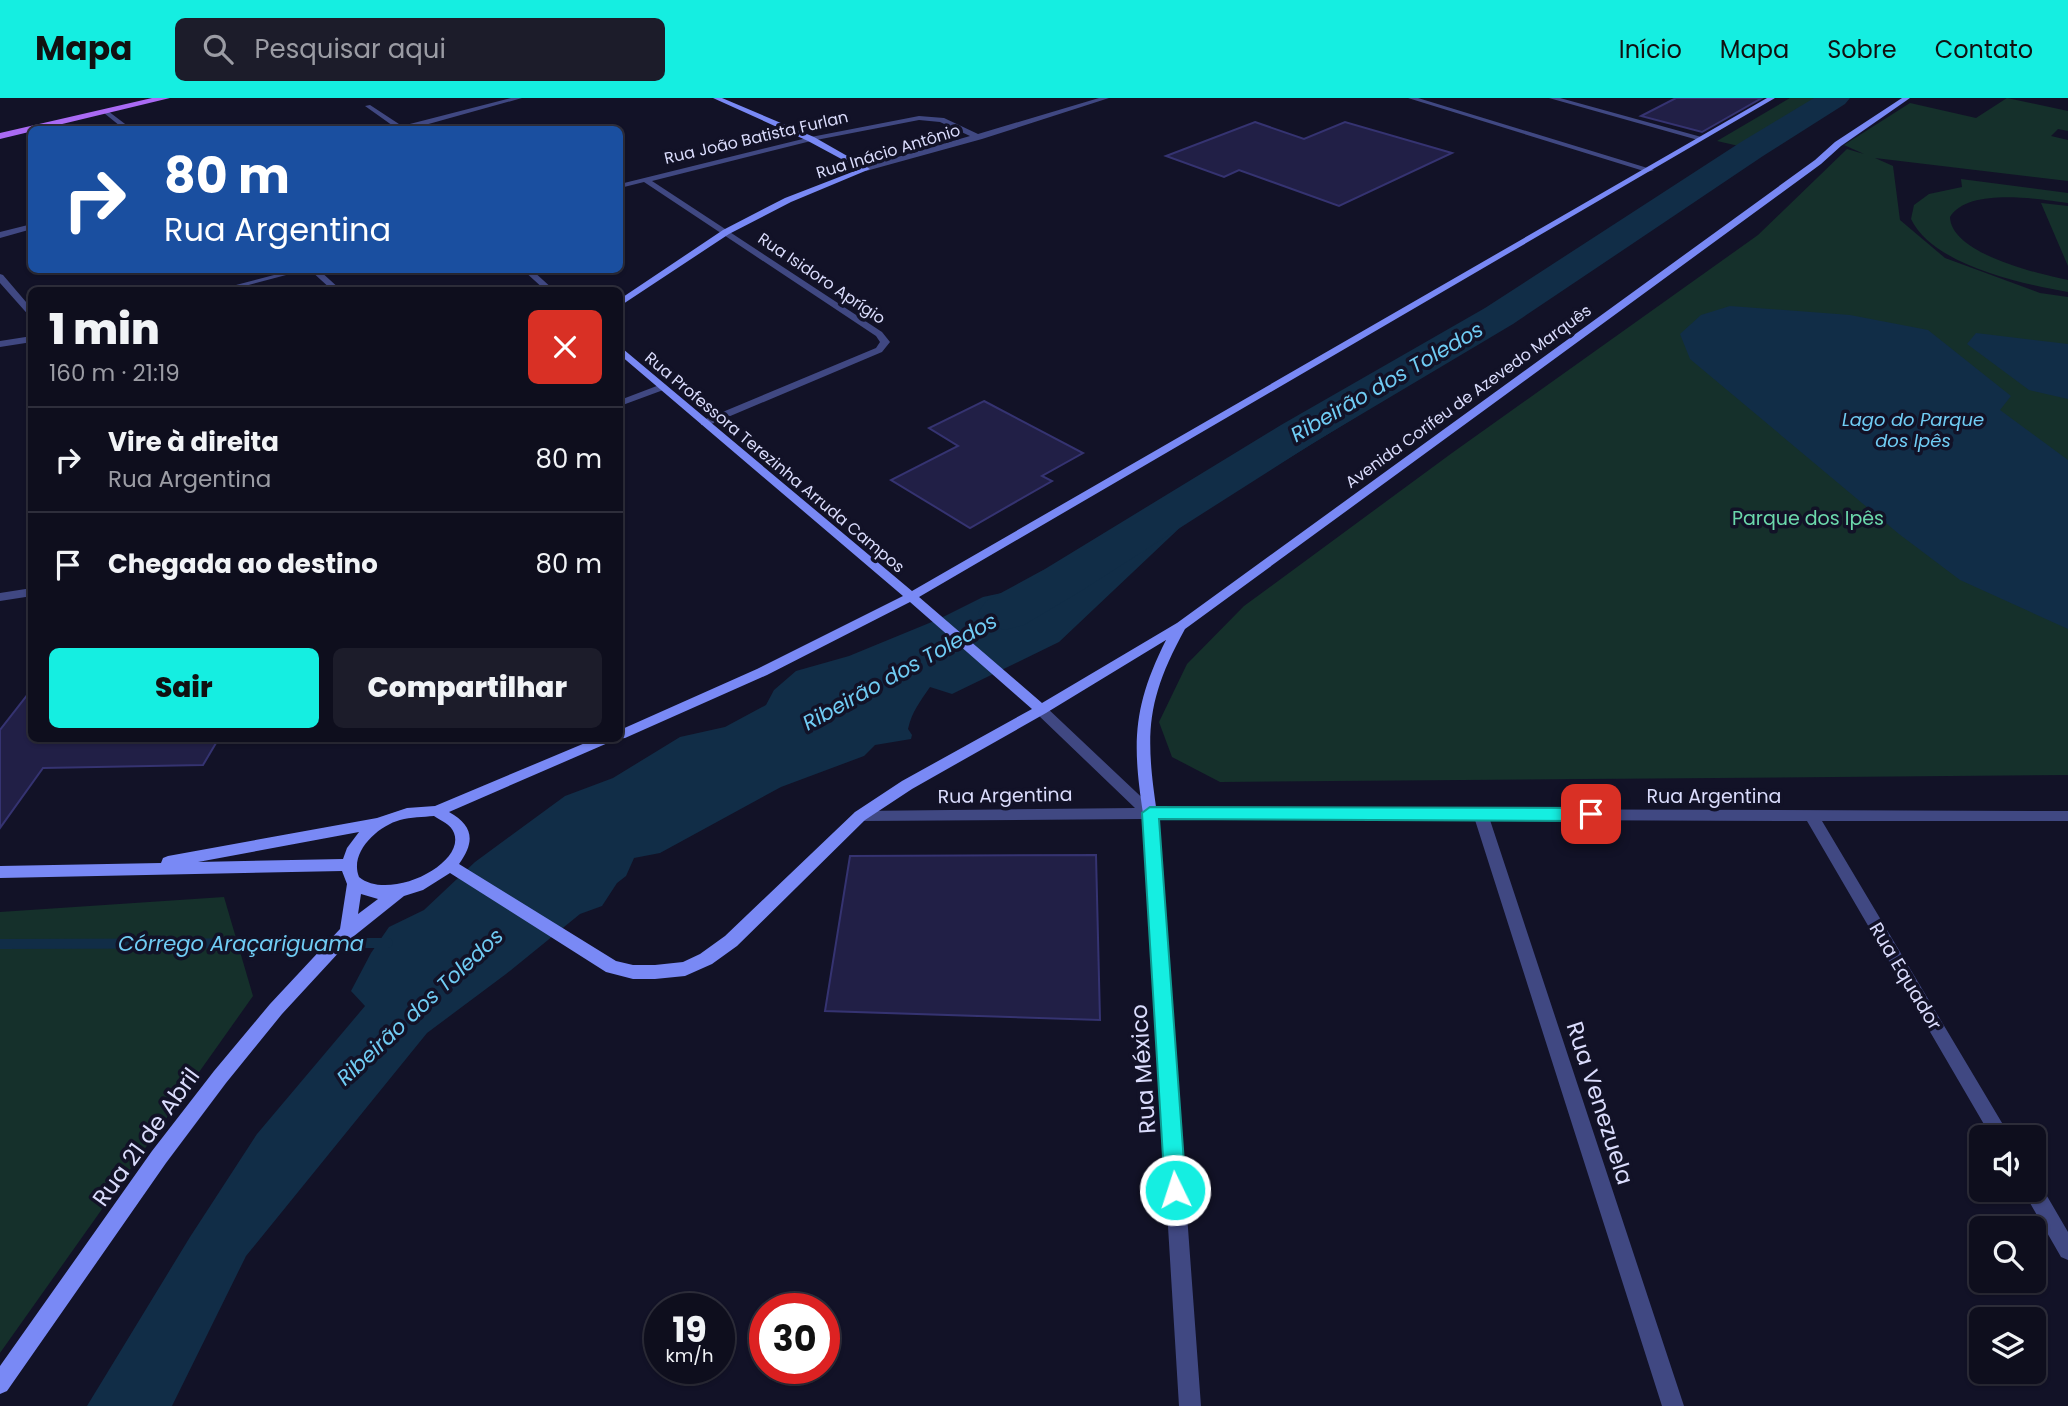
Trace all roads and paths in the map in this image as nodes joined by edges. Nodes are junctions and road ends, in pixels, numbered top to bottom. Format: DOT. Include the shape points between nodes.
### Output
graph roads {
  1 [pos="166,98"];
  2 [pos="519,98"];
  3 [pos="716,98"];
  4 [pos="1066,98"];
  5 [pos="1106,98"];
  6 [pos="1410,98"];
  7 [pos="1552,98"];
  8 [pos="1771,98"];
  9 [pos="1907,98"];
  10 [pos="1086,105"];
  11 [pos="368,106"];
  12 [pos="106,112"];
  13 [pos="44,126"];
  14 [pos="125,126"];
  15 [pos="397,126"];
  16 [pos="412,126"];
  17 [pos="28,130"];
  18 [pos="0,136"];
  19 [pos="979,137"];
  20 [pos="1701,138"];
  21 [pos="811,139"];
  22 [pos="866,169"];
  23 [pos="1650,170"];
  24 [pos="644,180"];
  25 [pos="623,185"];
  26 [pos="28,227"];
  27 [pos="726,232"];
  28 [pos="0,235"];
  29 [pos="289,273"];
  30 [pos="317,273"];
  31 [pos="530,273"];
  32 [pos="0,278"];
  33 [pos="233,287"];
  34 [pos="334,287"];
  35 [pos="547,287"];
  36 [pos="623,301"];
  37 [pos="28,311"];
  38 [pos="28,340"];
  39 [pos="0,344"];
  40 [pos="623,354"];
  41 [pos="662,387"];
  42 [pos="623,402"];
  43 [pos="705,424"];
  44 [pos="28,593"];
  45 [pos="0,597"];
  46 [pos="910,597"];
  47 [pos="1181,626"];
  48 [pos="1041,710"];
  49 [pos="623,734"];
  50 [pos="601,742"];
  51 [pos="436,811"];
  52 [pos="1150,813"];
  53 [pos="1481,814"];
  54 [pos="1811,815"];
  55 [pos="860,816"];
  56 [pos="2068,816"];
  57 [pos="380,822"];
  58 [pos="347,865"];
  59 [pos="129,869"];
  60 [pos="455,869"];
  61 [pos="0,872"];
  62 [pos="355,883"];
  63 [pos="398,892"];
  64 [pos="344,936"];
  65 [pos="1993,1125"];
  66 [pos="2040,1202"];
  67 [pos="2068,1250"];
  68 [pos="0,1384"];
  69 [pos="1190,1406"];
  70 [pos="1673,1406"];
  1 -- 12 [label="main road"];
  2 -- 16 [label="street"];
  3 -- 21 [label="main road"];
  4 -- 10 [label="street"];
  5 -- 10 [label="street, Rua Inácio Antônio"];
  6 -- 23 [label="street"];
  7 -- 20 [label="street"];
  8 -- 20 [label="main road"];
  9 -- 47 [label="main road, Avenida Corifeu de Azevedo Marquês"];
  10 -- 19 [label="street, Rua Inácio Antônio"];
  11 -- 15 [label="street"];
  12 -- 13 [label="main road"];
  12 -- 14 [label="street"];
  17 -- 18 [label="main road"];
  19 -- 21 [label="street, Rua João Batista Furlan" via="931,118"];
  19 -- 22 [label="street, Rua Inácio Antônio"];
  20 -- 23 [label="main road"];
  21 -- 22 [label="main road"];
  21 -- 24 [label="street, Rua João Batista Furlan"];
  22 -- 27 [label="main road, Rua Inácio Antônio" via="788,200"];
  23 -- 46 [label="main road"];
  24 -- 25 [label="street, Rua João Batista Furlan"];
  24 -- 27 [label="street, Rua Isidoro Aprígio"];
  26 -- 28 [label="street"];
  27 -- 36 [label="main road, Rua Inácio Antônio"];
  27 -- 43 [label="street, Rua Isidoro Aprígio" via="885,342 879,350"];
  29 -- 33 [label="street"];
  30 -- 34 [label="street"];
  31 -- 35 [label="street"];
  32 -- 37 [label="street"];
  38 -- 39 [label="street"];
  40 -- 41 [label="main road, Rua Professora Terezinha Arruda Campos"];
  41 -- 42 [label="street"];
  41 -- 43 [label="main road, Rua Professora Terezinha Arruda Campos"];
  43 -- 46 [label="main road, Rua Professora Terezinha Arruda Campos"];
  44 -- 45 [label="street"];
  46 -- 48 [label="main road"];
  46 -- 49 [label="main road" via="762,672"];
  47 -- 48 [label="main road, Avenida Corifeu de Azevedo Marquês"];
  47 -- 52 [label="main road" via="1145,709 1142,749"];
  48 -- 52 [label="street"];
  48 -- 55 [label="main road, Avenida Corifeu de Azevedo Marquês" via="906,785"];
  50 -- 51 [label="main road"];
  51 -- 57 [label="main road" via="399,814"];
  51 -- 60 [label="main road" via="460,826 463,838"];
  52 -- 53 [label="street, Rua Argentina"];
  52 -- 55 [label="street, Rua Argentina"];
  52 -- 69 [label="street, Rua México"];
  53 -- 54 [label="street, Rua Argentina"];
  53 -- 70 [label="street, Rua Venezuela"];
  54 -- 56 [label="street, Rua Argentina"];
  54 -- 65 [label="street, Rua Equador"];
  55 -- 60 [label="main road, Avenida Corifeu de Azevedo Marquês" via="731,941 685,969 633,972 612,967"];
  57 -- 58 [label="main road" via="358,842"];
  57 -- 59 [label="main road"];
  58 -- 59 [label="main road"];
  58 -- 62 [label="main road"];
  59 -- 61 [label="main road"];
  60 -- 63 [label="main road"];
  62 -- 63 [label="main road" via="373,891"];
  62 -- 64 [label="main road"];
  63 -- 64 [label="main road, Rua 21 de Abril"];
  64 -- 68 [label="main road, Rua 21 de Abril" via="220,1077"];
  66 -- 67 [label="street"];
}
